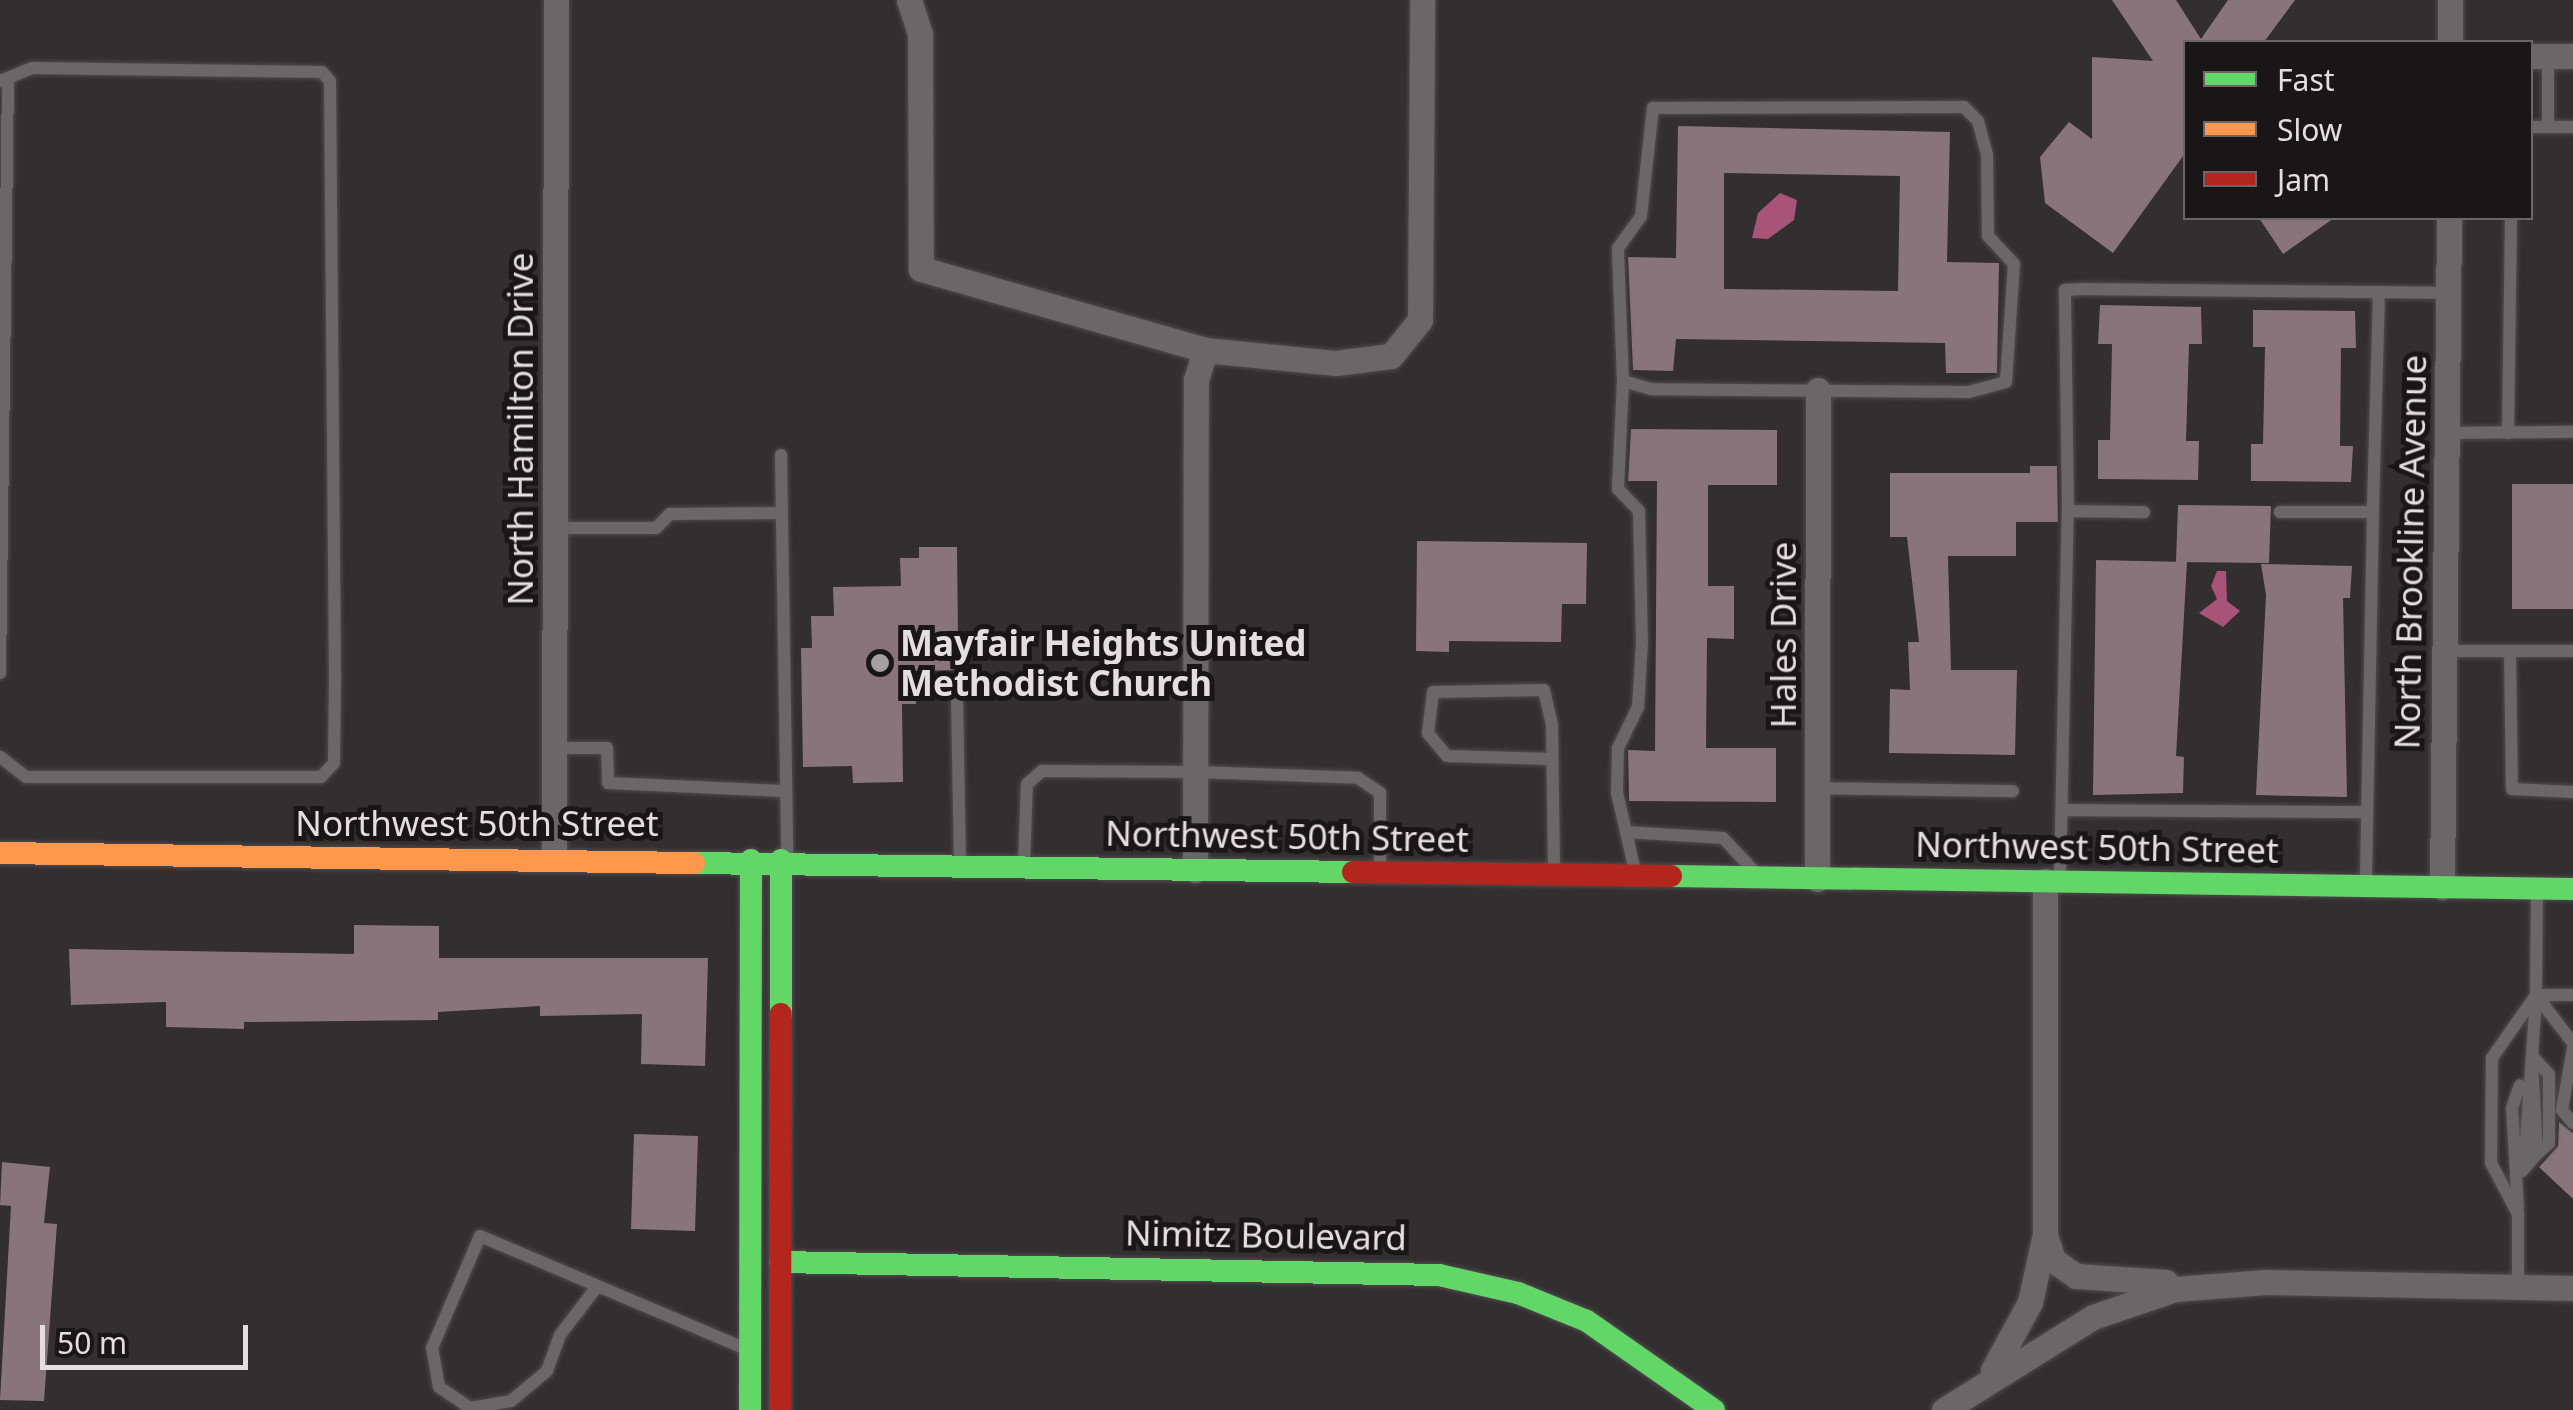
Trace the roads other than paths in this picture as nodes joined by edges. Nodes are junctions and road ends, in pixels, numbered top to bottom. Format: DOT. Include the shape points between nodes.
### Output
graph roads {
  1 [pos="556,0"];
  2 [pos="909,0"];
  3 [pos="1422,0"];
  4 [pos="2450,0"];
  5 [pos="2450,40"];
  6 [pos="2551,56"];
  7 [pos="4,82"];
  8 [pos="2533,127"];
  9 [pos="2548,127"];
  10 [pos="2573,127"];
  11 [pos="2449,220"];
  12 [pos="2510,220"];
  13 [pos="2379,292"];
  14 [pos="2448,293"];
  15 [pos="1205,350"];
  16 [pos="1623,381"];
  17 [pos="1818,390"];
  18 [pos="2573,432"];
  19 [pos="2446,433"];
  20 [pos="2508,433"];
  21 [pos="781,455"];
  22 [pos="2068,511"];
  23 [pos="2144,512"];
  24 [pos="2280,512"];
  25 [pos="2374,512"];
  26 [pos="781,514"];
  27 [pos="555,528"];
  28 [pos="2444,651"];
  29 [pos="2510,651"];
  30 [pos="2573,651"];
  31 [pos="0,673"];
  32 [pos="957,695"];
  33 [pos="554,748"];
  34 [pos="0,757"];
  35 [pos="1552,759"];
  36 [pos="1198,772"];
  37 [pos="1817,788"];
  38 [pos="782,791"];
  39 [pos="2013,791"];
  40 [pos="2573,792"];
  41 [pos="2062,810"];
  42 [pos="2368,812"];
  43 [pos="1626,832"];
  44 [pos="0,853"];
  45 [pos="554,858"];
  46 [pos="751,860"];
  47 [pos="784,860"];
  48 [pos="960,864"];
  49 [pos="1024,866"];
  50 [pos="1195,870"];
  51 [pos="1380,873"];
  52 [pos="1554,875"];
  53 [pos="1636,876"];
  54 [pos="1760,878"];
  55 [pos="1817,879"];
  56 [pos="2053,881"];
  57 [pos="2366,886"];
  58 [pos="2442,887"];
  59 [pos="2537,888"];
  60 [pos="2573,888"];
  61 [pos="2536,994"];
  62 [pos="2573,995"];
  63 [pos="2573,1046"];
  64 [pos="2530,1055"];
  65 [pos="2573,1123"];
  66 [pos="2521,1172"];
  67 [pos="2518,1214"];
  68 [pos="2045,1234"];
  69 [pos="780,1262"];
  70 [pos="2210,1284"];
  71 [pos="2518,1287"];
  72 [pos="596,1288"];
  73 [pos="2573,1288"];
  74 [pos="751,1350"];
  75 [pos="780,1350"];
  76 [pos="1988,1378"];
  77 [pos="750,1410"];
  78 [pos="780,1410"];
  79 [pos="1714,1410"];
  80 [pos="1944,1410"];
  1 -- 27 [label="street, North Hamilton Drive"];
  2 -- 15 [label="street" via="920,34 921,269"];
  3 -- 15 [label="street" via="1422,300 1408,342 1368,363"];
  4 -- 5 [label="street"];
  6 -- 9 [label="lane"];
  7 -- 31 [label="lane"];
  7 -- 34 [label="lane" via="32,68 322,72 330,82 335,678 334,763 321,777 26,777"];
  8 -- 9 [label="lane"];
  9 -- 10 [label="lane"];
  11 -- 14 [label="street, North Brookline Avenue"];
  12 -- 20 [label="lane"];
  13 -- 14 [label="lane"];
  13 -- 22 [label="lane" via="2064,290"];
  13 -- 25 [label="lane"];
  14 -- 19 [label="street, North Brookline Avenue"];
  15 -- 36 [label="street" via="1196,380"];
  16 -- 17 [label="lane"];
  16 -- 17 [label="lane" via="1617,371 1618,248 1641,216 1653,108 1964,107 1978,122 1987,155 1988,236 2014,264 2006,382 1968,392"];
  16 -- 43 [label="lane" via="1618,489 1639,511 1643,579 1638,707 1618,748"];
  17 -- 37 [label="street, Hales Drive"];
  18 -- 20 [label="lane"];
  19 -- 20 [label="lane"];
  19 -- 28 [label="street, North Brookline Avenue"];
  21 -- 26 [label="lane"];
  22 -- 23 [label="lane"];
  22 -- 41 [label="lane"];
  24 -- 25 [label="lane"];
  25 -- 42 [label="lane"];
  26 -- 27 [label="lane" via="670,514 656,528"];
  26 -- 38 [label="lane"];
  27 -- 33 [label="street, North Hamilton Drive"];
  28 -- 29 [label="lane"];
  28 -- 58 [label="street, North Brookline Avenue"];
  29 -- 30 [label="lane"];
  29 -- 40 [label="lane" via="2512,789"];
  32 -- 48 [label="lane"];
  33 -- 38 [label="lane" via="607,748 608,783"];
  33 -- 45 [label="street, North Hamilton Drive"];
  35 -- 35 [label="lane" via="1544,690 1433,692 1428,733 1447,756"];
  35 -- 52 [label="lane"];
  36 -- 49 [label="lane" via="1042,771 1027,784"];
  36 -- 50 [label="street"];
  36 -- 51 [label="lane" via="1358,778 1380,793"];
  37 -- 39 [label="lane"];
  37 -- 55 [label="street, Hales Drive"];
  38 -- 47 [label="lane"];
  41 -- 42 [label="lane"];
  41 -- 56 [label="lane"];
  42 -- 57 [label="lane"];
  43 -- 53 [label="lane"];
  43 -- 54 [label="lane" via="1723,838"];
  44 -- 45 [label="main road, Northwest 50th Street"];
  45 -- 46 [label="main road, Northwest 50th Street"];
  46 -- 47 [label="main road, Northwest 50th Street"];
  46 -- 74 [label="main road"];
  47 -- 48 [label="main road, Northwest 50th Street"];
  47 -- 69 [label="main road"];
  48 -- 49 [label="main road, Northwest 50th Street"];
  49 -- 50 [label="main road, Northwest 50th Street"];
  50 -- 51 [label="main road, Northwest 50th Street"];
  51 -- 52 [label="main road, Northwest 50th Street"];
  52 -- 53 [label="main road, Northwest 50th Street"];
  53 -- 54 [label="main road, Northwest 50th Street"];
  54 -- 55 [label="main road, Northwest 50th Street"];
  55 -- 56 [label="main road, Northwest 50th Street"];
  56 -- 57 [label="main road, Northwest 50th Street"];
  56 -- 68 [label="street"];
  57 -- 58 [label="main road, Northwest 50th Street"];
  58 -- 59 [label="main road, Northwest 50th Street"];
  59 -- 60 [label="main road, Northwest 50th Street"];
  59 -- 61 [label="lane"];
  61 -- 62 [label="lane"];
  61 -- 63 [label="lane"];
  61 -- 64 [label="lane"];
  61 -- 67 [label="lane" via="2492,1058 2491,1163"];
  63 -- 65 [label="lane" via="2562,1110"];
  64 -- 66 [label="lane" via="2512,1108"];
  64 -- 66 [label="lane" via="2537,1154"];
  66 -- 67 [label="lane"];
  67 -- 71 [label="lane"];
  68 -- 70 [label="street" via="2053,1260 2076,1276"];
  68 -- 76 [label="street" via="2030,1302"];
  69 -- 75 [label="main road"];
  69 -- 79 [label="main road, Nimitz Boulevard" via="1439,1275 1518,1294 1587,1322"];
  70 -- 71 [label="street"];
  70 -- 76 [label="street" via="2134,1300"];
  71 -- 73 [label="street"];
  72 -- 72 [label="lane" via="480,1236 432,1348 435,1380 462,1406 511,1401 547,1371 560,1335"];
  72 -- 74 [label="lane"];
  74 -- 75 [label="main road"];
  74 -- 77 [label="main road"];
  75 -- 78 [label="main road"];
  76 -- 80 [label="street"];
}
